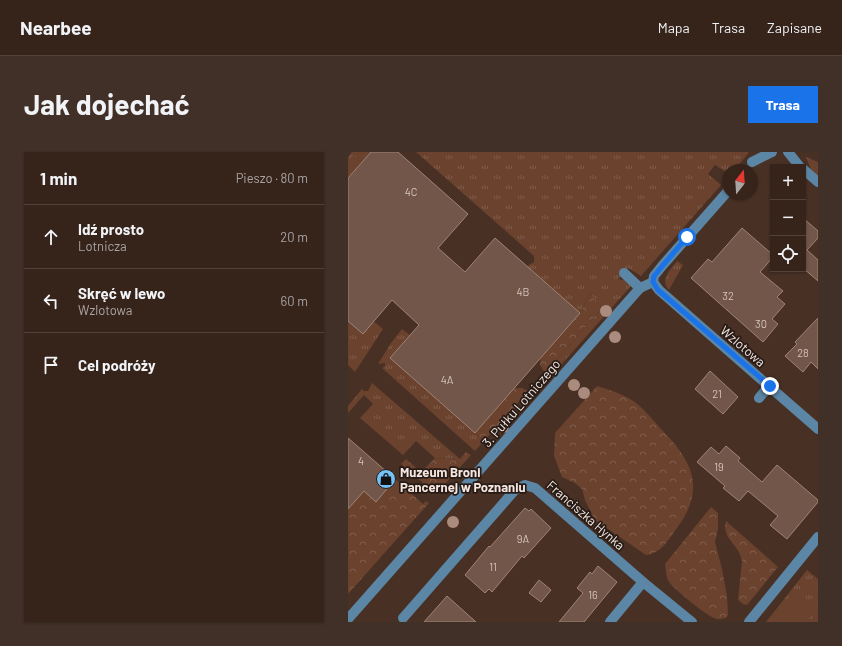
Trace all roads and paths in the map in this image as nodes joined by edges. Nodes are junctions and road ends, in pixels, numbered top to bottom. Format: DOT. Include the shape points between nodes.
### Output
graph roads {
  1 [pos="788,152"];
  2 [pos="766,153"];
  3 [pos="750,164"];
  4 [pos="798,164"];
  5 [pos="806,172"];
  6 [pos="818,182"];
  7 [pos="722,197"];
  8 [pos="624,273"];
  9 [pos="653,282"];
  10 [pos="640,288"];
  11 [pos="770,386"];
  12 [pos="759,398"];
  13 [pos="818,429"];
  14 [pos="818,537"];
  15 [pos="643,582"];
  16 [pos="348,618"];
  17 [pos="403,618"];
  18 [pos="610,622"];
  19 [pos="692,622"];
  20 [pos="749,622"];
  1 -- 4 [label="street"];
  2 -- 3 [label="street"];
  5 -- 6 [label="street"];
  7 -- 9 [label="street" via="662,266 654,276"];
  8 -- 10 [label="street"];
  9 -- 10 [label="street, 3. Pułku Lotniczego"];
  9 -- 11 [label="street, Wzlotowa" via="663,294"];
  10 -- 16 [label="street, 3. Pułku Lotniczego"];
  11 -- 12 [label="street"];
  11 -- 13 [label="street, Wzlotowa"];
  14 -- 20 [label="street"];
  15 -- 17 [label="street, Franciszka Hynka" via="535,488 525,485 515,490"];
  15 -- 18 [label="street"];
  15 -- 19 [label="street, Franciszka Hynka"];
}
